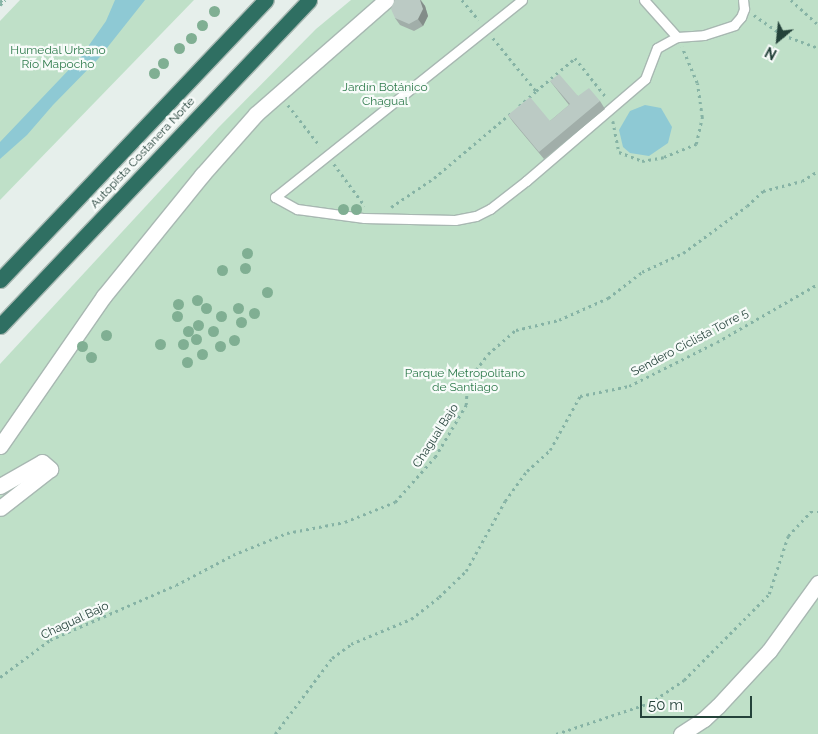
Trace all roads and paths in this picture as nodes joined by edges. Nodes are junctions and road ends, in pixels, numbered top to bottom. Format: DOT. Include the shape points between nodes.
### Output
graph roads {
  1 [pos="266,0"];
  2 [pos="308,0"];
  3 [pos="321,0"];
  4 [pos="386,0"];
  5 [pos="462,0"];
  6 [pos="522,0"];
  7 [pos="644,0"];
  8 [pos="791,0"];
  9 [pos="743,4"];
  10 [pos="818,24"];
  11 [pos="486,29"];
  12 [pos="274,37"];
  13 [pos="677,37"];
  14 [pos="818,48"];
  15 [pos="536,91"];
  16 [pos="280,94"];
  17 [pos="612,107"];
  18 [pos="327,155"];
  19 [pos="818,171"];
  20 [pos="375,218"];
  21 [pos="0,280"];
  22 [pos="818,284"];
  23 [pos="0,326"];
  24 [pos="0,446"];
  25 [pos="0,486"];
  26 [pos="0,508"];
  27 [pos="818,512"];
  28 [pos="818,583"];
  29 [pos="0,677"];
  30 [pos="275,734"];
  31 [pos="556,734"];
  32 [pos="681,734"];
  1 -- 21 [label="highway, Autopista Costanera Norte"];
  2 -- 12 [label="highway, Autopista Costanera Norte"];
  3 -- 12 [label="highway"];
  4 -- 16 [label="street"];
  5 -- 11 [label="path"];
  6 -- 11 [label="lane"];
  7 -- 13 [label="lane"];
  8 -- 10 [label="path"];
  9 -- 13 [label="lane" via="741,17 734,25 704,35"];
  9 -- 14 [label="path" via="783,36"];
  11 -- 15 [label="path"];
  11 -- 18 [label="lane"];
  12 -- 23 [label="highway, Autopista Costanera Norte"];
  13 -- 17 [label="lane" via="657,48 645,80"];
  13 -- 17 [label="path" via="697,83 702,117 696,144 664,157 642,161 620,152"];
  15 -- 17 [label="path" via="575,58"];
  15 -- 20 [label="path" via="434,178"];
  16 -- 18 [label="path"];
  16 -- 24 [label="street" via="256,114 202,175 104,296"];
  17 -- 20 [label="lane" via="526,181 476,216 456,220"];
  18 -- 20 [label="path"];
  18 -- 20 [label="lane" via="275,197 297,209"];
  19 -- 29 [label="path, Chagual Bajo" via="802,181 763,191 682,253 642,272 608,298 560,320 516,330 488,354 476,370 467,388 466,405 435,457 395,502 345,522 287,533 234,555 176,585 50,640"];
  22 -- 30 [label="path, Sendero Ciclista Torre 5" via="717,342 629,386 580,396 550,450 527,471 505,501 466,572 411,619 351,644 332,658"];
  25 -- 26 [label="street" via="42,462 50,469"];
  27 -- 31 [label="path" via="810,512 788,536 769,594 684,680 650,703"];
  28 -- 32 [label="street" via="769,651 711,712"];
}
